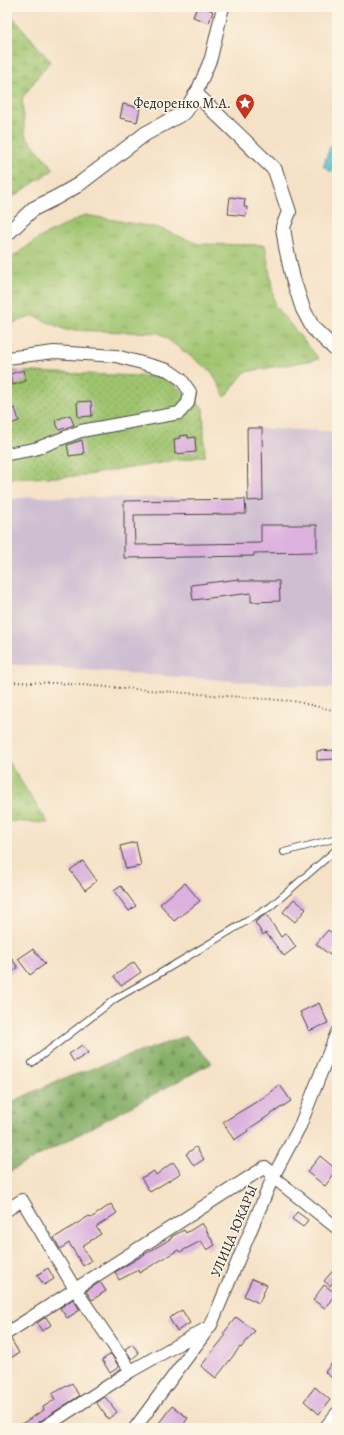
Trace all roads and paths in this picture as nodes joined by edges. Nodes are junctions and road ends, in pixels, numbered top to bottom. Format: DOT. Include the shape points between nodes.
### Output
graph roads {
  1 [pos="223,7"];
  2 [pos="199,87"];
  3 [pos="209,105"];
  4 [pos="185,112"];
  5 [pos="7,234"];
  6 [pos="337,351"];
  7 [pos="7,358"];
  8 [pos="7,454"];
  9 [pos="7,682"];
  10 [pos="337,711"];
  11 [pos="337,838"];
  12 [pos="337,849"];
  13 [pos="284,852"];
  14 [pos="337,1032"];
  15 [pos="32,1063"];
  16 [pos="273,1177"];
  17 [pos="7,1210"];
  18 [pos="337,1228"];
  19 [pos="75,1289"];
  20 [pos="211,1325"];
  21 [pos="7,1333"];
  22 [pos="131,1371"];
  23 [pos="337,1414"];
  24 [pos="43,1428"];
  25 [pos="135,1428"];
  26 [pos="325,1428"];
  1 -- 2 [label="street" via="210,58"];
  2 -- 3 [label="street"];
  2 -- 4 [label="street"];
  3 -- 4 [label="street"];
  3 -- 6 [label="street" via="275,170 289,212 283,227 293,279 303,310 314,328"];
  4 -- 5 [label="street" via="145,134 78,185 33,209"];
  7 -- 8 [label="street" via="54,352 116,356 168,370 181,379 190,392 188,403 179,413 81,431 35,449"];
  9 -- 10 [label="path" via="55,683 293,701"];
  11 -- 13 [label="lane"];
  12 -- 15 [label="lane" via="270,907 115,999"];
  14 -- 16 [label="street, УЛИЦА ЮКАРЫ" via="300,1126"];
  16 -- 18 [label="street"];
  16 -- 19 [label="street" via="265,1167"];
  16 -- 20 [label="street, УЛИЦА ЮКАРЫ"];
  17 -- 19 [label="street" via="22,1200"];
  19 -- 21 [label="street"];
  19 -- 22 [label="street"];
  20 -- 22 [label="street"];
  20 -- 25 [label="street, УЛИЦА ЮКАРЫ"];
  22 -- 24 [label="street"];
  23 -- 26 [label="street"];
}
